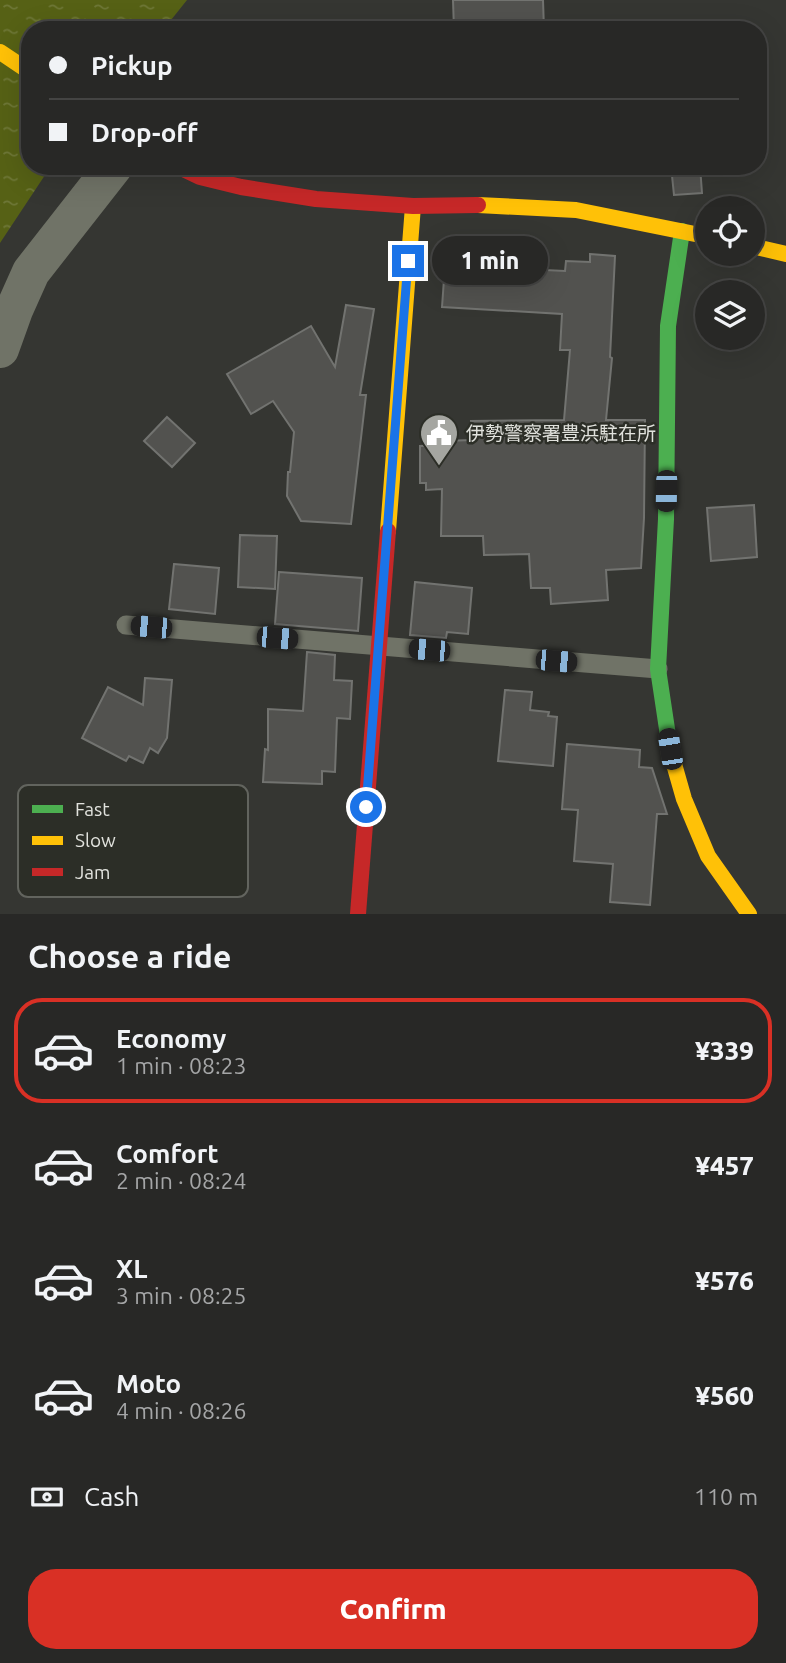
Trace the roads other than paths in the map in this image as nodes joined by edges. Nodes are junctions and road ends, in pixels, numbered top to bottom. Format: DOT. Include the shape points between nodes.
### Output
graph roads {
  1 [pos="0,52"];
  2 [pos="21,66"];
  3 [pos="107,175"];
  4 [pos="196,175"];
  5 [pos="412,206"];
  6 [pos="682,231"];
  7 [pos="695,234"];
  8 [pos="765,249"];
  9 [pos="786,254"];
  10 [pos="0,349"];
  11 [pos="126,625"];
  12 [pos="378,646"];
  13 [pos="658,669"];
  14 [pos="358,914"];
  15 [pos="749,914"];
  1 -- 2 [label="street"];
  3 -- 10 [label="street" via="31,272"];
  4 -- 5 [label="street" via="316,199"];
  5 -- 6 [label="street" via="576,210"];
  5 -- 12 [label="street"];
  6 -- 7 [label="street"];
  6 -- 13 [label="street" via="668,326 666,519"];
  8 -- 9 [label="street"];
  11 -- 12 [label="lane"];
  12 -- 13 [label="lane"];
  12 -- 14 [label="street"];
  13 -- 15 [label="street" via="670,749 684,799 708,856"];
}
